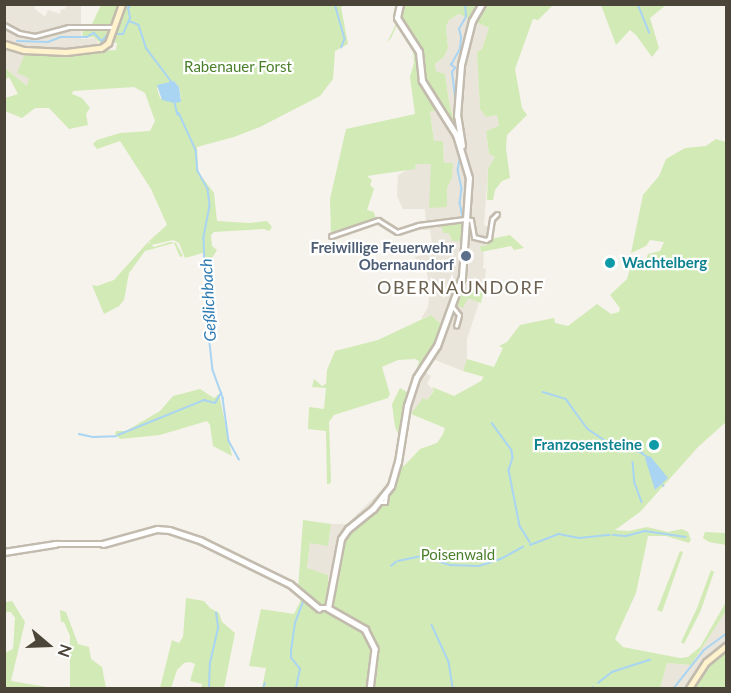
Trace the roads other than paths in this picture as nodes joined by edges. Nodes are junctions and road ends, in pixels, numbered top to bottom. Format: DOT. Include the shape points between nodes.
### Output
graph roads {
  1 [pos="122,4"];
  2 [pos="400,4"];
  3 [pos="482,4"];
  4 [pos="4,25"];
  5 [pos="112,31"];
  6 [pos="4,44"];
  7 [pos="462,150"];
  8 [pos="497,214"];
  9 [pos="464,219"];
  10 [pos="331,236"];
  11 [pos="452,306"];
  12 [pos="456,326"];
  13 [pos="4,552"];
  14 [pos="328,608"];
  15 [pos="726,646"];
  16 [pos="369,688"];
  17 [pos="689,688"];
  1 -- 5 [label="main road"];
  2 -- 7 [label="street" via="398,18 419,52 422,81"];
  3 -- 7 [label="street" via="472,21 461,65 457,116"];
  4 -- 5 [label="street" via="32,36 65,27"];
  5 -- 6 [label="main road" via="103,47 66,52 19,50"];
  7 -- 9 [label="street" via="469,178"];
  8 -- 9 [label="street" via="486,240 474,237 471,220"];
  9 -- 10 [label="street" via="397,232 378,220"];
  9 -- 11 [label="street" via="462,278"];
  11 -- 12 [label="street" via="459,315"];
  11 -- 14 [label="street" via="436,346 416,378 398,462 386,494 341,537"];
  13 -- 14 [label="street" via="55,544 103,544 148,531 169,530 225,551 290,584 319,608"];
  14 -- 16 [label="street" via="356,622 369,634 375,652"];
  15 -- 17 [label="main road" via="705,663"];
}
